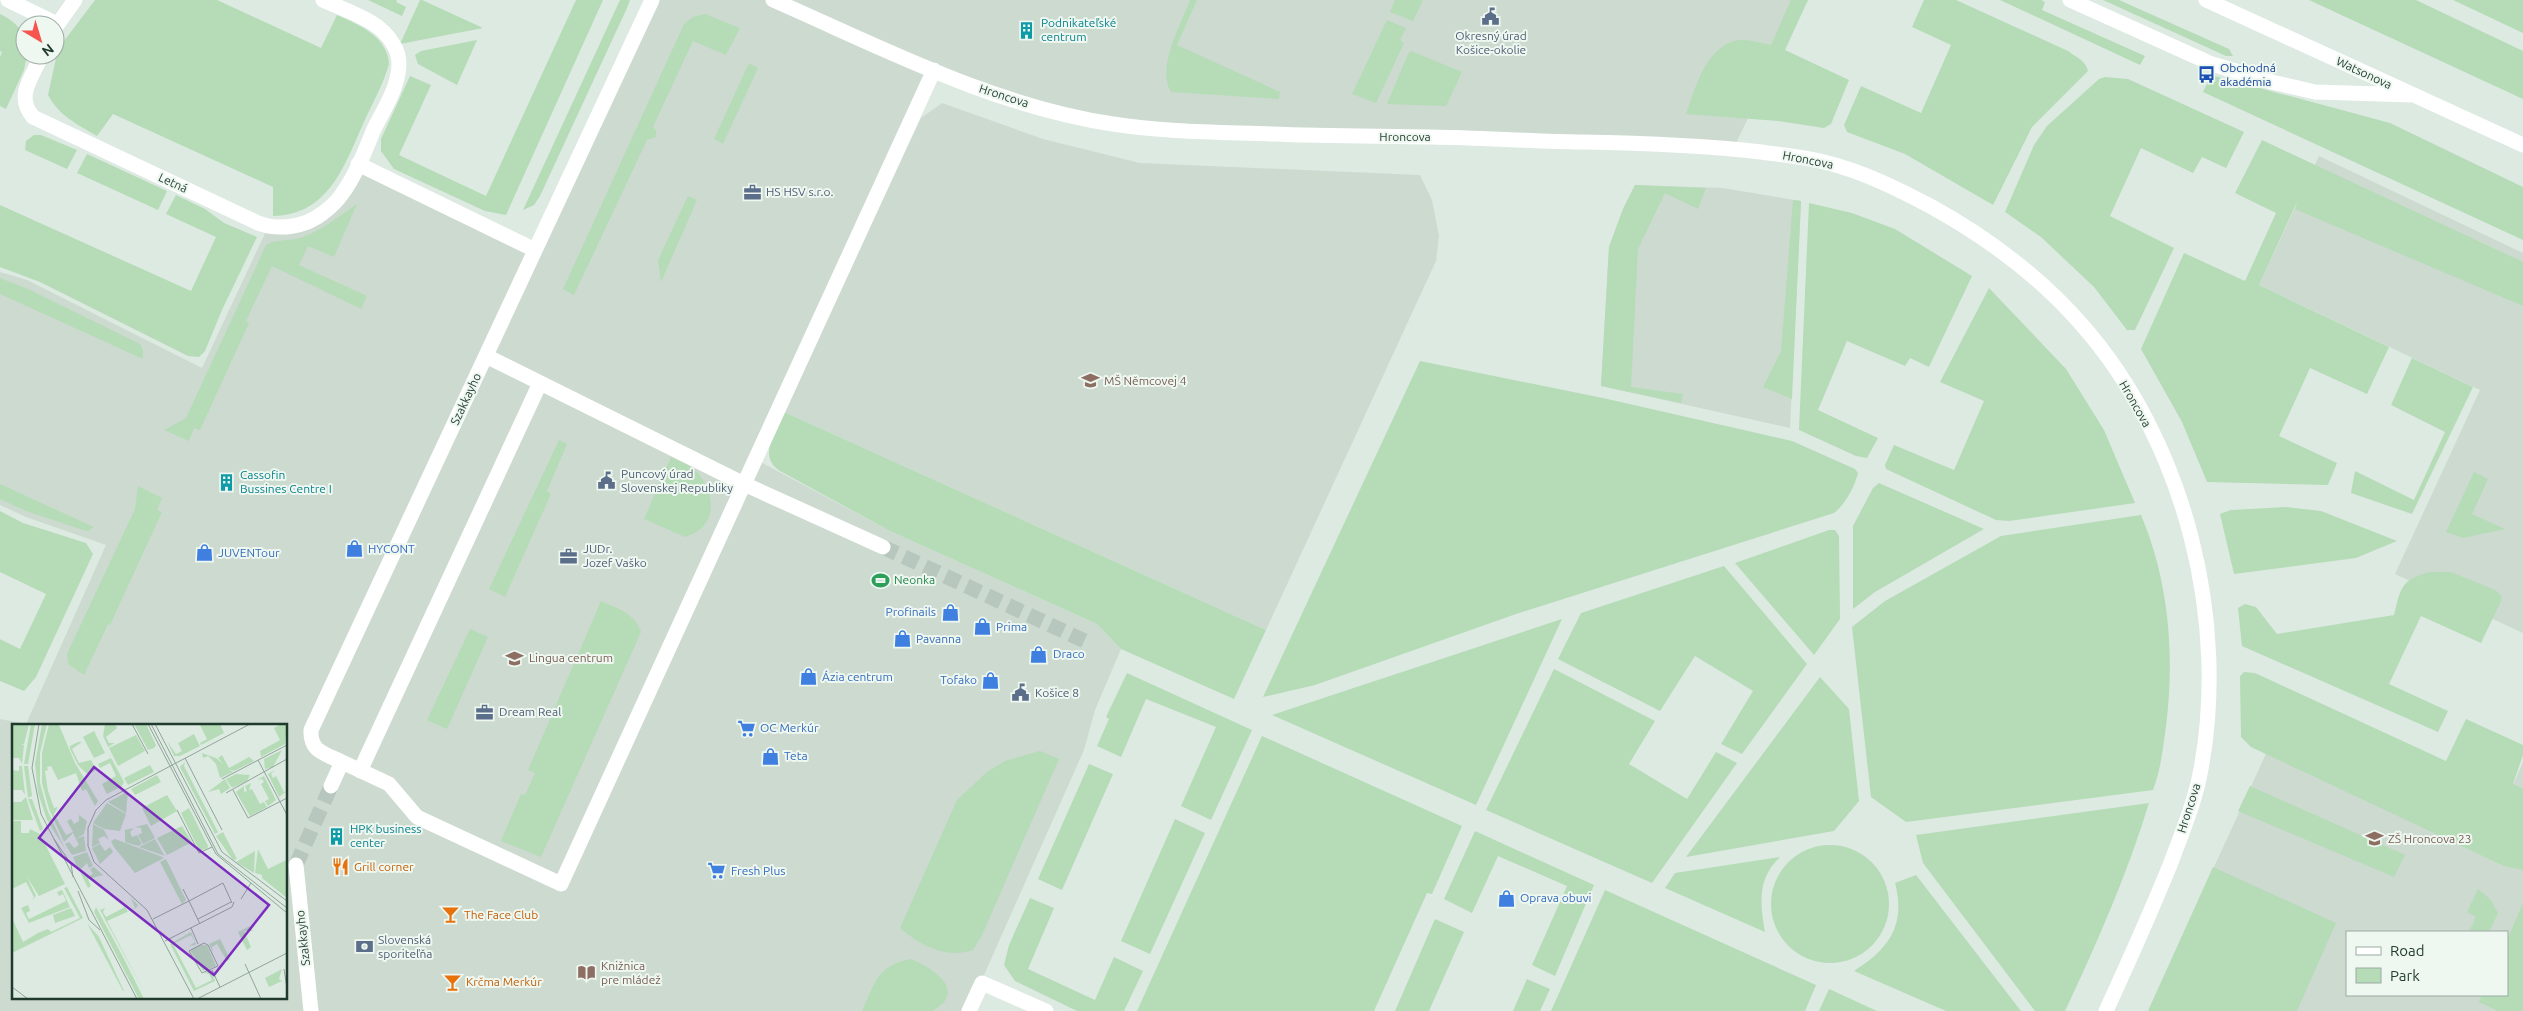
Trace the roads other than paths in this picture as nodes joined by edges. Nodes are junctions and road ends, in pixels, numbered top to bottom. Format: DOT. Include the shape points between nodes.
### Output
graph roads {
  1 [pos="8,0"];
  2 [pos="75,0"];
  3 [pos="323,0"];
  4 [pos="652,0"];
  5 [pos="773,0"];
  6 [pos="2070,0"];
  7 [pos="2206,0"];
  8 [pos="36,15"];
  9 [pos="64,15"];
  10 [pos="38,65"];
  11 [pos="934,70"];
  12 [pos="2413,95"];
  13 [pos="2523,146"];
  14 [pos="358,164"];
  15 [pos="535,250"];
  16 [pos="486,356"];
  17 [pos="540,383"];
  18 [pos="744,484"];
  19 [pos="883,548"];
  20 [pos="342,762"];
  21 [pos="360,771"];
  22 [pos="331,786"];
  23 [pos="296,864"];
  24 [pos="312,1011"];
  25 [pos="969,1011"];
  26 [pos="1046,1011"];
  27 [pos="2106,1011"];
  1 -- 8 [label="street"];
  2 -- 9 [label="street"];
  3 -- 14 [label="street, Letná" via="378,28 393,42 398,53 393,89"];
  4 -- 15 [label="street, Szakkayho"];
  5 -- 11 [label="street, Hroncova"];
  6 -- 12 [label="street" via="2212,64 2272,82 2314,92"];
  7 -- 12 [label="street, Watsonova"];
  10 -- 14 [label="street, Letná" via="24,97 27,111 33,118 268,227 300,224 322,214 342,194"];
  11 -- 18 [label="street"];
  11 -- 27 [label="street, Hroncova" via="1057,112 1110,124 1158,129 1333,137 1658,143 1719,147 1823,162 1862,174 1914,197 1979,236 2028,273 2087,331 2132,396 2151,432 2178,496 2190,536 2210,644 2205,737 2192,806 2145,926"];
  12 -- 13 [label="street, Watsonova"];
  14 -- 15 [label="street"];
  15 -- 16 [label="street, Szakkayho"];
  16 -- 17 [label="street"];
  16 -- 20 [label="street, Szakkayho" via="311,730 310,742 316,749"];
  17 -- 18 [label="street"];
  17 -- 21 [label="street"];
  18 -- 19 [label="street"];
  18 -- 21 [label="street, Szakkayho" via="561,884 417,817 389,784"];
  20 -- 21 [label="street, Szakkayho"];
  20 -- 22 [label="street"];
  23 -- 24 [label="street, Szakkayho"];
  25 -- 26 [label="street" via="982,982"];
}
